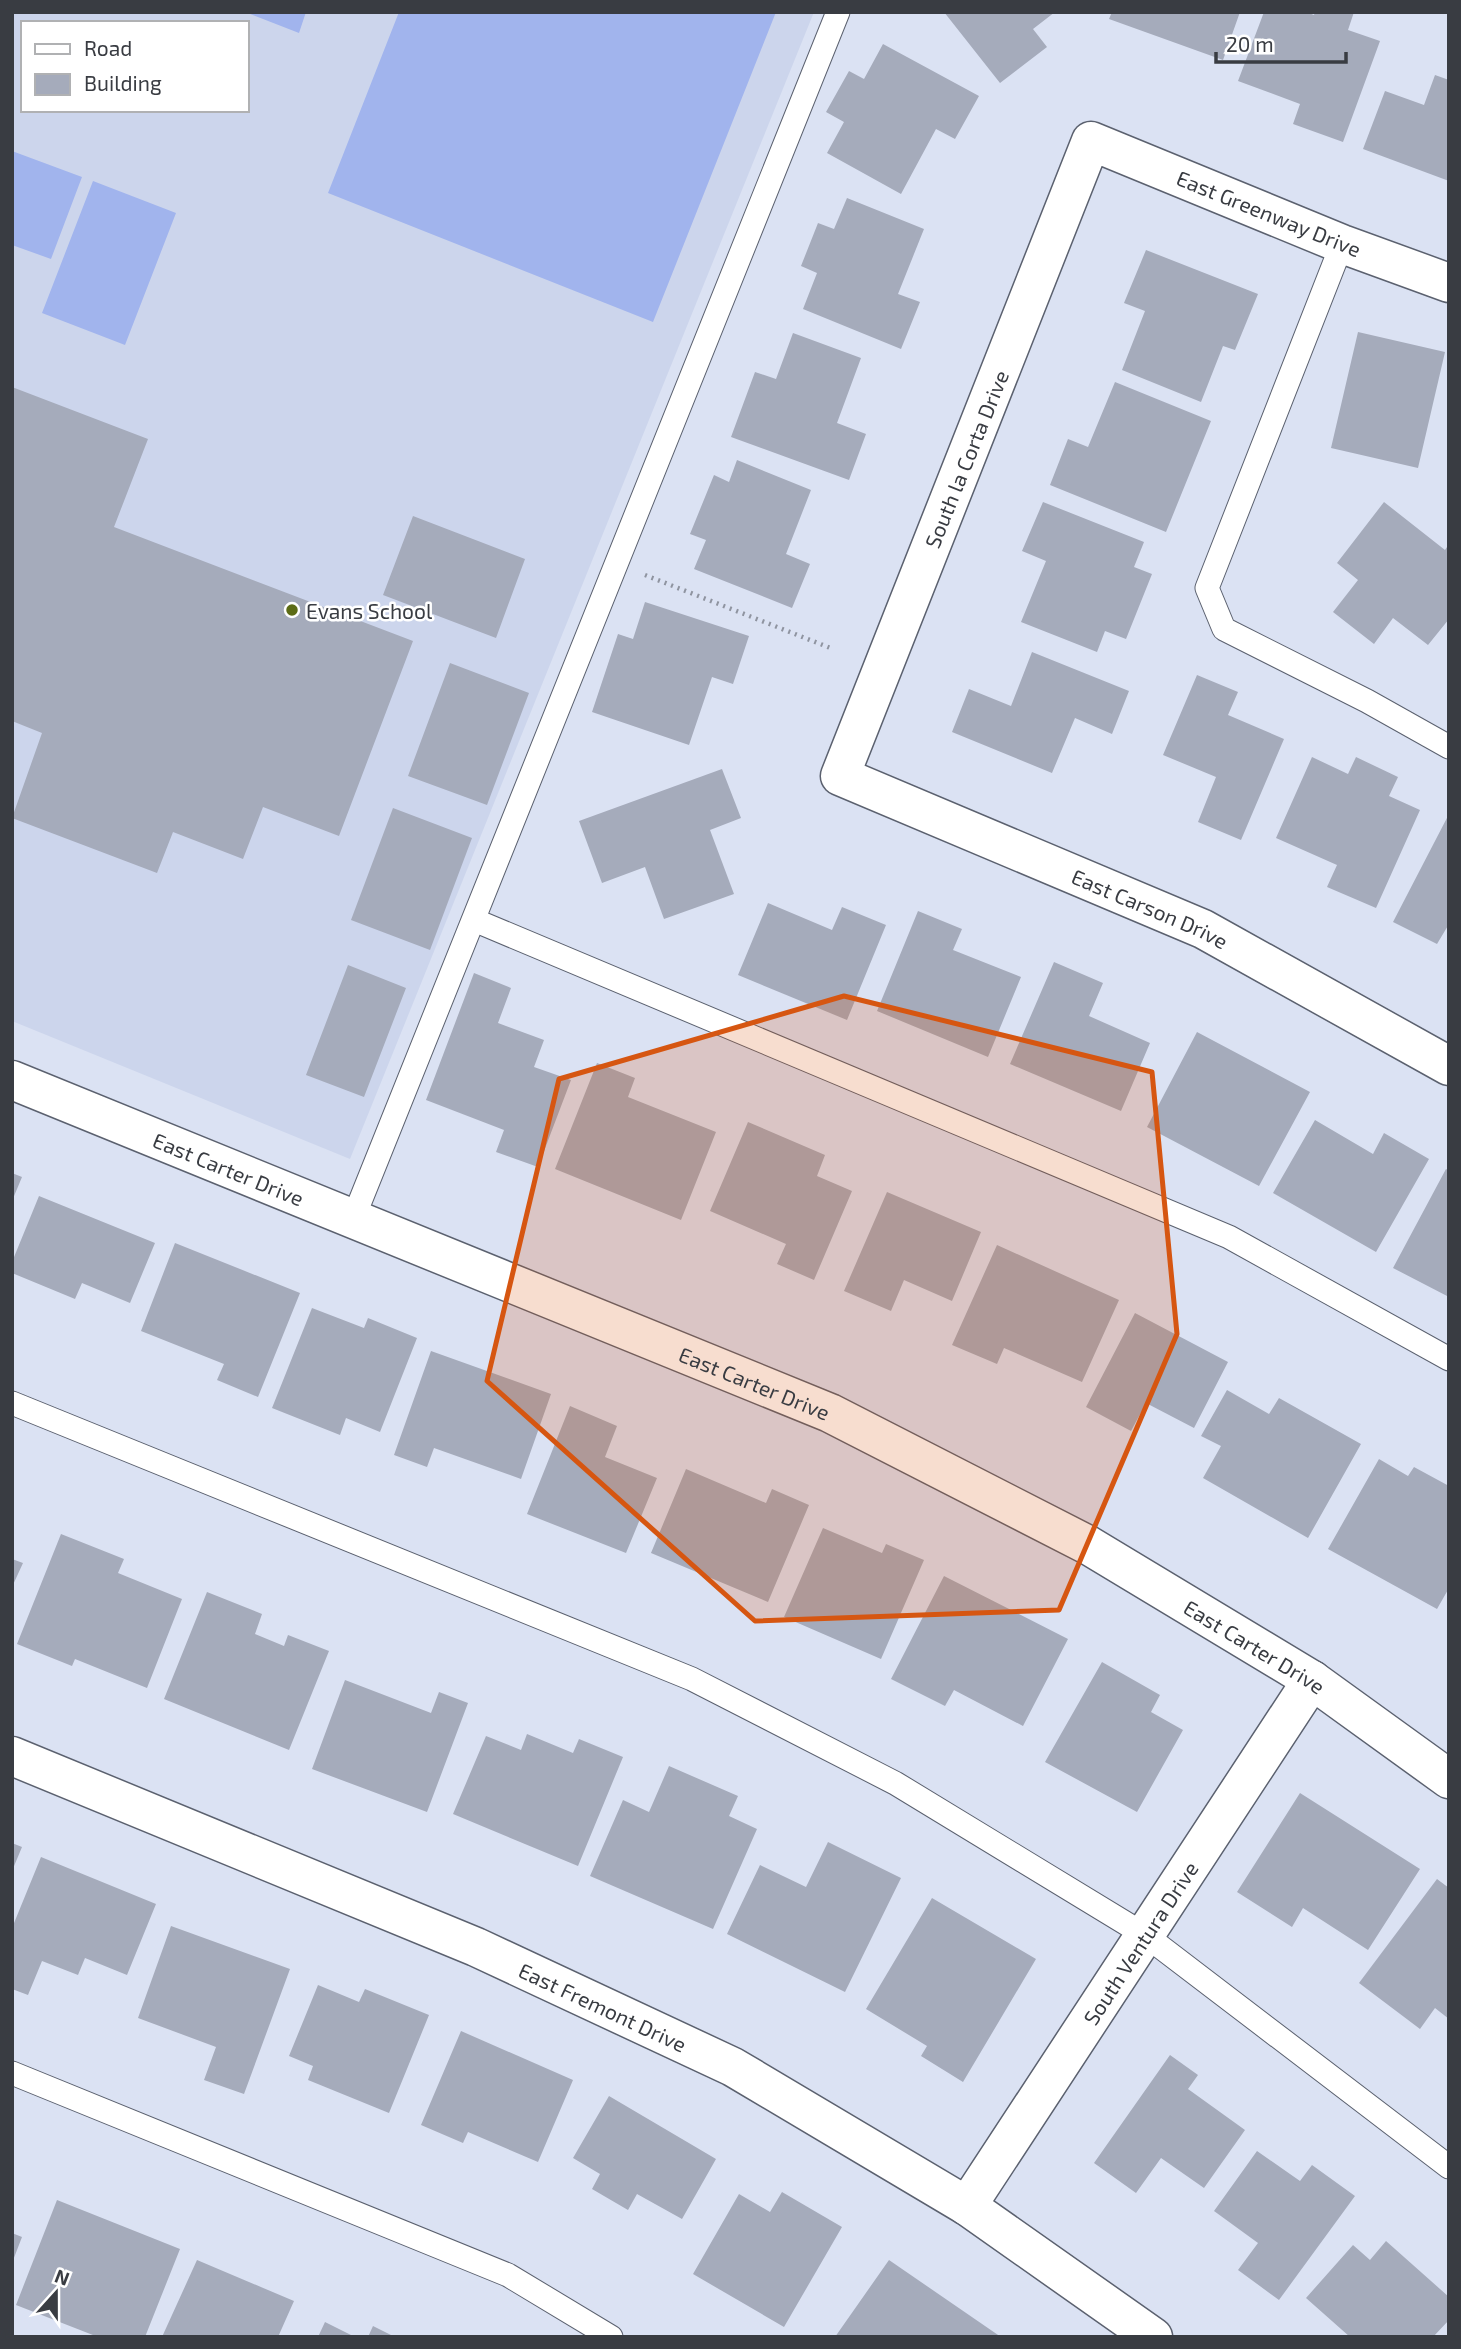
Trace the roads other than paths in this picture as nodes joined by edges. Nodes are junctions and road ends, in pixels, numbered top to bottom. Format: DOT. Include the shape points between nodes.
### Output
graph roads {
  1 [pos="838,12"];
  2 [pos="1091,141"];
  3 [pos="1342,244"];
  4 [pos="1449,283"];
  5 [pos="1449,747"];
  6 [pos="840,776"];
  7 [pos="474,920"];
  8 [pos="1449,1066"];
  9 [pos="12,1080"];
  10 [pos="353,1219"];
  11 [pos="1449,1359"];
  12 [pos="12,1404"];
  13 [pos="1312,1680"];
  14 [pos="12,1756"];
  15 [pos="1449,1779"];
  16 [pos="1145,1935"];
  17 [pos="12,2073"];
  18 [pos="1449,2167"];
  19 [pos="967,2206"];
  20 [pos="611,2337"];
  21 [pos="1153,2337"];
  1 -- 7 [label="lane"];
  2 -- 3 [label="street, East Greenway Drive"];
  2 -- 6 [label="street, South la Corta Drive"];
  3 -- 4 [label="street, East Greenway Drive"];
  3 -- 5 [label="lane" via="1207,588 1224,629"];
  6 -- 8 [label="street, East Carson Drive" via="1203,929"];
  7 -- 10 [label="lane"];
  7 -- 11 [label="lane" via="1229,1237"];
  9 -- 10 [label="street, East Carter Drive"];
  10 -- 13 [label="street, East Carter Drive" via="830,1413 1088,1545"];
  12 -- 16 [label="lane" via="692,1679 895,1783"];
  13 -- 15 [label="street, East Carter Drive"];
  13 -- 16 [label="street, South Ventura Drive"];
  14 -- 19 [label="street, East Fremont Drive" via="476,1947 733,2067"];
  16 -- 18 [label="lane"];
  16 -- 19 [label="street, South Ventura Drive"];
  17 -- 20 [label="lane" via="508,2276"];
  19 -- 21 [label="street, East Fremont Drive"];
}
